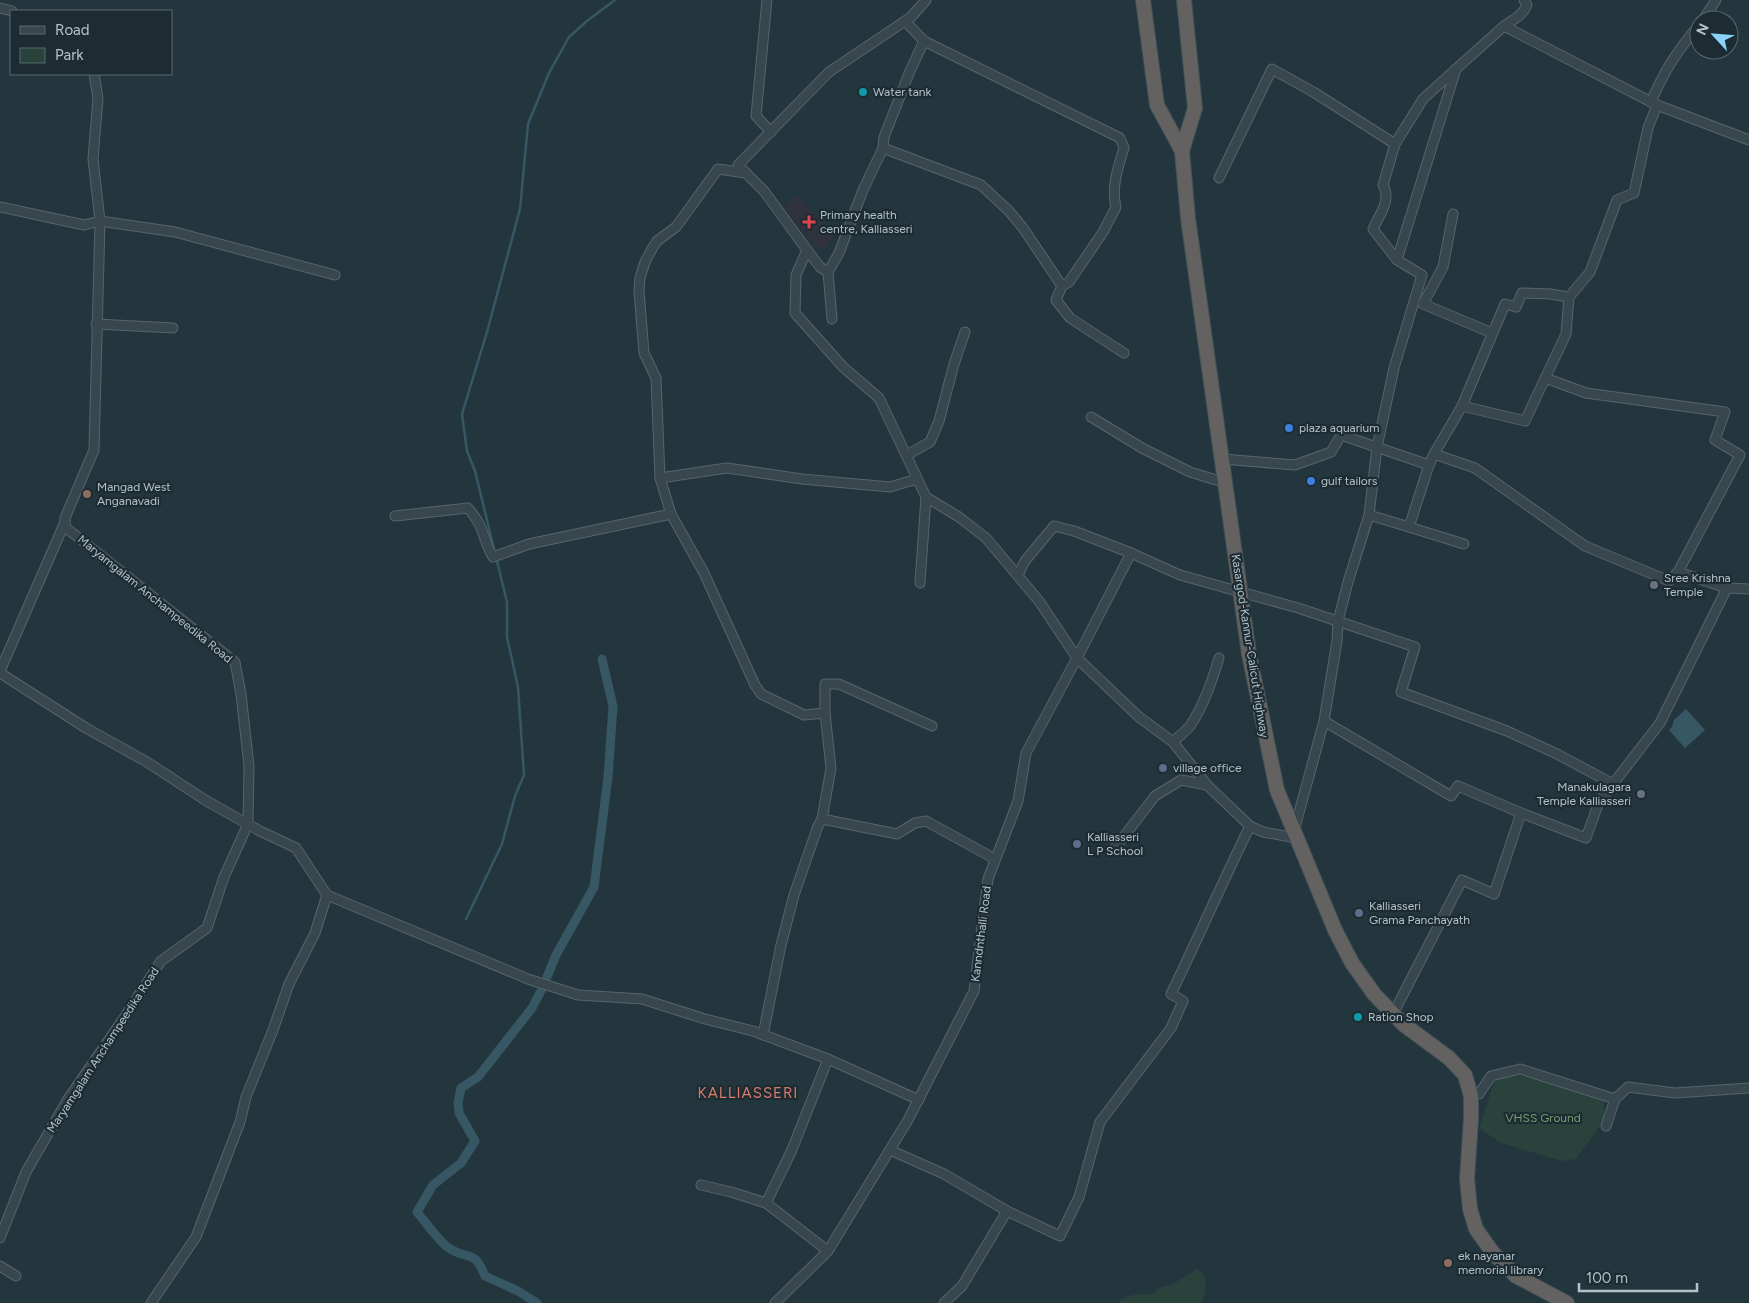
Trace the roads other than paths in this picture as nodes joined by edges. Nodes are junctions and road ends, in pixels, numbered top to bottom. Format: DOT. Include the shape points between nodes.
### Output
graph roads {
  1 [pos="767,0"];
  2 [pos="926,0"];
  3 [pos="1144,0"];
  4 [pos="1184,0"];
  5 [pos="1524,0"];
  6 [pos="905,20"];
  7 [pos="1504,26"];
  8 [pos="1689,37"];
  9 [pos="924,41"];
  10 [pos="1456,70"];
  11 [pos="94,75"];
  12 [pos="1654,104"];
  13 [pos="772,132"];
  14 [pos="1749,140"];
  15 [pos="1395,144"];
  16 [pos="883,148"];
  17 [pos="1182,152"];
  18 [pos="746,173"];
  19 [pos="1219,178"];
  20 [pos="0,207"];
  21 [pos="1453,214"];
  22 [pos="100,221"];
  23 [pos="807,250"];
  24 [pos="1397,260"];
  25 [pos="828,272"];
  26 [pos="335,275"];
  27 [pos="1062,286"];
  28 [pos="1568,297"];
  29 [pos="832,319"];
  30 [pos="96,324"];
  31 [pos="173,328"];
  32 [pos="965,332"];
  33 [pos="1492,333"];
  34 [pos="1124,353"];
  35 [pos="1545,378"];
  36 [pos="1462,406"];
  37 [pos="1091,417"];
  38 [pos="1377,447"];
  39 [pos="1434,454"];
  40 [pos="907,455"];
  41 [pos="1222,459"];
  42 [pos="1429,465"];
  43 [pos="660,478"];
  44 [pos="917,479"];
  45 [pos="1226,483"];
  46 [pos="926,497"];
  47 [pos="671,514"];
  48 [pos="1369,515"];
  49 [pos="394,516"];
  50 [pos="65,522"];
  51 [pos="1409,527"];
  52 [pos="1464,544"];
  53 [pos="1130,553"];
  54 [pos="1678,572"];
  55 [pos="1018,575"];
  56 [pos="920,583"];
  57 [pos="1727,588"];
  58 [pos="1749,589"];
  59 [pos="1241,592"];
  60 [pos="1338,621"];
  61 [pos="1077,658"];
  62 [pos="1220,658"];
  63 [pos="0,672"];
  64 [pos="825,714"];
  65 [pos="1324,721"];
  66 [pos="932,726"];
  67 [pos="1173,742"];
  68 [pos="1613,784"];
  69 [pos="1207,785"];
  70 [pos="1521,813"];
  71 [pos="822,819"];
  72 [pos="248,824"];
  73 [pos="1250,826"];
  74 [pos="1295,836"];
  75 [pos="1114,848"];
  76 [pos="996,859"];
  77 [pos="327,895"];
  78 [pos="1393,1014"];
  79 [pos="763,1034"];
  80 [pos="828,1059"];
  81 [pos="1749,1088"];
  82 [pos="1471,1096"];
  83 [pos="1615,1099"];
  84 [pos="919,1100"];
  85 [pos="1606,1126"];
  86 [pos="890,1150"];
  87 [pos="701,1186"];
  88 [pos="766,1203"];
  89 [pos="1007,1211"];
  90 [pos="0,1238"];
  91 [pos="828,1251"];
  92 [pos="0,1266"];
  93 [pos="16,1276"];
  94 [pos="151,1303"];
  95 [pos="775,1303"];
  96 [pos="944,1303"];
  97 [pos="1567,1303"];
  1 -- 13 [label="street" via="756,116"];
  2 -- 6 [label="street"];
  3 -- 17 [label="highway, Kasargod-Kannur-Calicut Highway" via="1157,105"];
  4 -- 17 [label="highway, Kasargod-Kannur-Calicut Highway" via="1195,108"];
  5 -- 7 [label="street" via="1527,4 1521,15"];
  6 -- 9 [label="street"];
  6 -- 13 [label="street" via="828,72"];
  7 -- 10 [label="street"];
  7 -- 12 [label="street"];
  8 -- 12 [label="street" via="1673,57 1660,82"];
  9 -- 16 [label="street" via="884,137"];
  9 -- 27 [label="street" via="1120,138 1124,148 1116,172 1116,207 1093,246"];
  10 -- 15 [label="street" via="1423,99"];
  10 -- 24 [label="street"];
  11 -- 22 [label="street" via="98,98 93,159"];
  12 -- 14 [label="street"];
  12 -- 28 [label="street" via="1634,193 1617,200 1590,272"];
  13 -- 18 [label="street" via="738,165"];
  15 -- 19 [label="street" via="1272,69"];
  15 -- 24 [label="street" via="1383,185 1388,198 1373,229"];
  16 -- 25 [label="street" via="839,254"];
  16 -- 27 [label="street" via="982,185 1023,228"];
  17 -- 41 [label="highway, Kasargod-Kannur-Calicut Highway" via="1197,290"];
  18 -- 23 [label="street"];
  18 -- 43 [label="street" via="718,169 676,226 652,247 640,278 644,353 656,378"];
  20 -- 22 [label="street" via="84,225"];
  21 -- 33 [label="street" via="1443,267 1423,304"];
  22 -- 26 [label="street" via="175,232"];
  22 -- 30 [label="street"];
  23 -- 25 [label="street"];
  23 -- 40 [label="street" via="796,275 796,313 843,367 879,398"];
  24 -- 38 [label="street" via="1422,275 1394,368"];
  25 -- 29 [label="street"];
  27 -- 34 [label="street" via="1056,300 1070,318"];
  28 -- 33 [label="street" via="1522,293 1516,307 1505,304"];
  28 -- 35 [label="street" via="1566,334"];
  30 -- 31 [label="street"];
  30 -- 50 [label="street" via="94,450"];
  32 -- 40 [label="street" via="930,442"];
  33 -- 36 [label="street"];
  35 -- 36 [label="street" via="1525,421"];
  35 -- 54 [label="street" via="1586,393 1725,412 1715,440 1740,455"];
  36 -- 39 [label="street"];
  37 -- 45 [label="street" via="1190,472"];
  38 -- 41 [label="street" via="1341,435 1330,452 1295,465"];
  38 -- 42 [label="street"];
  38 -- 48 [label="street"];
  39 -- 42 [label="street"];
  39 -- 54 [label="street" via="1475,468 1585,546 1669,580"];
  40 -- 44 [label="street"];
  41 -- 45 [label="highway, Kasargod-Kannur-Calicut Highway"];
  42 -- 51 [label="street"];
  43 -- 44 [label="street" via="727,468 890,487"];
  43 -- 47 [label="street"];
  44 -- 46 [label="street"];
  45 -- 59 [label="highway, Kasargod-Kannur-Calicut Highway"];
  46 -- 55 [label="street" via="986,538"];
  46 -- 56 [label="street"];
  47 -- 49 [label="street" via="529,544 498,555 487,545 468,508"];
  47 -- 64 [label="street" via="704,573 761,694 804,715"];
  48 -- 51 [label="street"];
  48 -- 60 [label="street"];
  50 -- 63 [label="street"];
  50 -- 72 [label="street, Maryamgalam Anchampeedika Road" via="65,527 236,662 249,766"];
  51 -- 52 [label="street"];
  53 -- 55 [label="street" via="1054,526 1025,561"];
  53 -- 59 [label="street" via="1180,576"];
  53 -- 61 [label="street, Kanndnthalli Road"];
  54 -- 57 [label="street"];
  55 -- 61 [label="street"];
  57 -- 58 [label="street"];
  57 -- 68 [label="street" via="1660,723"];
  59 -- 60 [label="street"];
  59 -- 74 [label="highway, Kasargod-Kannur-Calicut Highway" via="1268,751 1277,790"];
  60 -- 65 [label="street"];
  60 -- 68 [label="street" via="1415,647 1401,692 1507,731"];
  61 -- 67 [label="street" via="1139,717"];
  61 -- 76 [label="street, Kanndnthalli Road" via="1026,753 1018,801"];
  62 -- 67 [label="street" via="1204,700 1189,727"];
  63 -- 72 [label="street" via="86,728"];
  64 -- 66 [label="street" via="826,684 838,684"];
  64 -- 71 [label="street" via="831,768"];
  65 -- 70 [label="street" via="1450,796 1458,786"];
  65 -- 74 [label="street"];
  67 -- 69 [label="street"];
  68 -- 70 [label="street" via="1599,802 1586,838"];
  69 -- 73 [label="street"];
  69 -- 75 [label="street" via="1181,780 1155,796"];
  70 -- 78 [label="street" via="1494,894 1462,880"];
  71 -- 76 [label="street" via="897,834 915,823 926,821"];
  71 -- 79 [label="street" via="794,895"];
  72 -- 77 [label="street" via="296,848"];
  72 -- 90 [label="street, Maryamgalam Anchampeedika Road" via="224,877 207,928 161,961 68,1099 26,1172"];
  73 -- 74 [label="street" via="1263,832"];
  73 -- 89 [label="street" via="1171,994 1183,1001 1171,1028 1100,1122 1078,1196 1060,1236"];
  74 -- 78 [label="highway, Kasargod-Kannur-Calicut Highway" via="1352,963"];
  76 -- 84 [label="street, Kanndnthalli Road" via="988,879 974,991"];
  77 -- 79 [label="street" via="528,979 578,995 642,999"];
  77 -- 94 [label="street" via="315,933 289,984 196,1236"];
  78 -- 82 [label="highway, Kasargod-Kannur-Calicut Highway" via="1449,1058 1464,1075"];
  79 -- 80 [label="street"];
  80 -- 84 [label="street"];
  80 -- 88 [label="street" via="791,1152"];
  81 -- 83 [label="street" via="1675,1092 1628,1087"];
  82 -- 83 [label="street" via="1479,1094 1491,1076 1520,1069"];
  82 -- 97 [label="highway, Kasargod-Kannur-Calicut Highway" via="1467,1179 1476,1229 1493,1253 1516,1276"];
  83 -- 85 [label="street"];
  84 -- 86 [label="street, Kanndnthalli Road"];
  86 -- 89 [label="street" via="944,1174"];
  86 -- 91 [label="street, Kanndnthalli Road"];
  87 -- 88 [label="street"];
  88 -- 91 [label="street"];
  89 -- 96 [label="street" via="962,1286"];
  91 -- 95 [label="street, Kanndnthalli Road"];
  92 -- 93 [label="street"];
}
